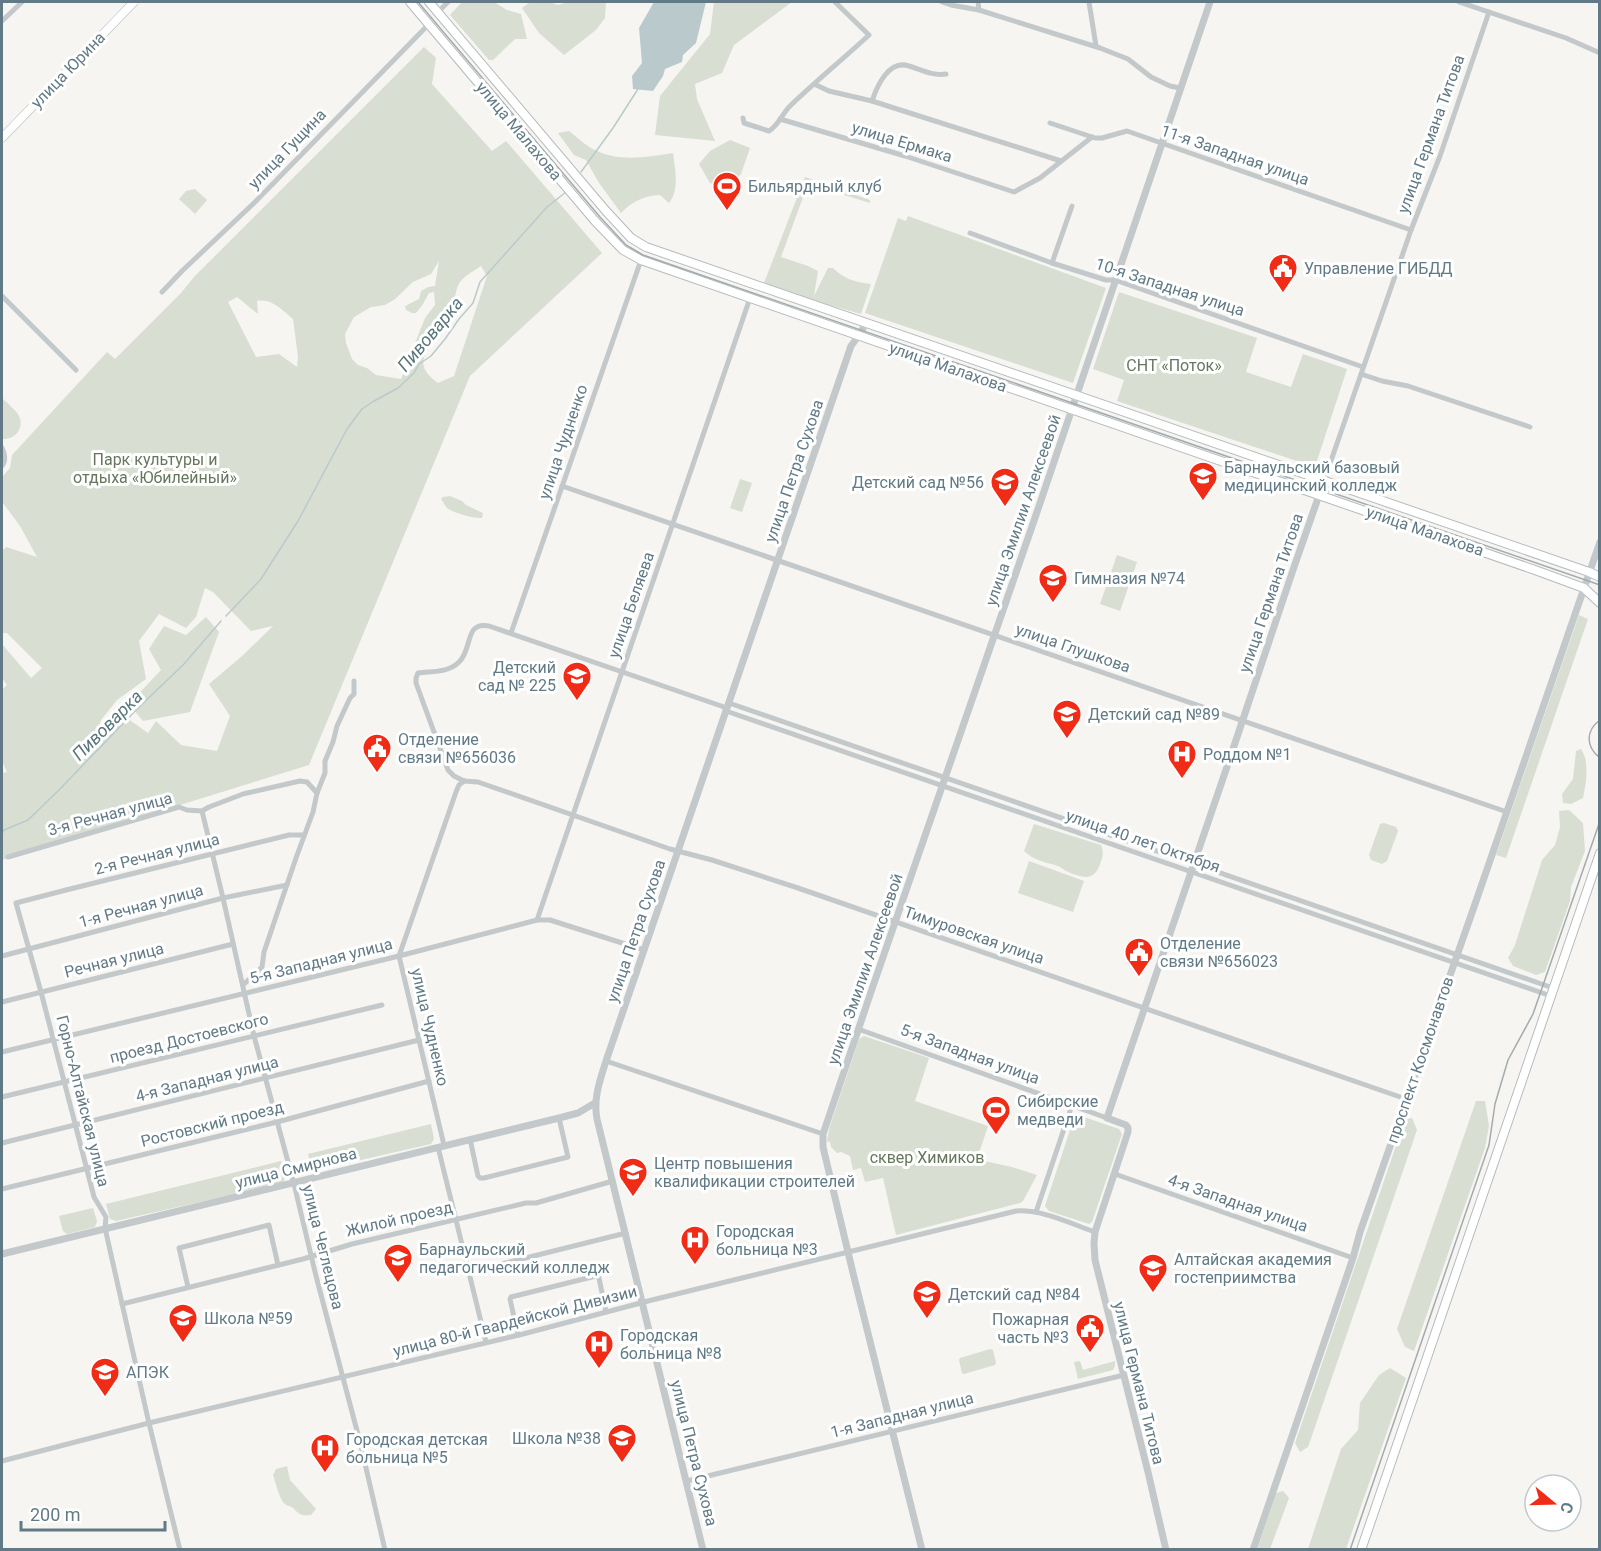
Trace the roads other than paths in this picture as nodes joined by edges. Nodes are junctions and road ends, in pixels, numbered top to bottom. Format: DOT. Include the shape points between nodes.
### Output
graph roads {
  1 [pos="22,2"];
  2 [pos="134,2"];
  3 [pos="410,2"];
  4 [pos="429,2"];
  5 [pos="448,2"];
  6 [pos="835,2"];
  7 [pos="942,2"];
  8 [pos="978,2"];
  9 [pos="1089,2"];
  10 [pos="1210,2"];
  11 [pos="1459,2"];
  12 [pos="979,10"];
  13 [pos="438,12"];
  14 [pos="1489,12"];
  15 [pos="2,21"];
  16 [pos="429,24"];
  17 [pos="1096,46"];
  18 [pos="1599,53"];
  19 [pos="946,74"];
  20 [pos="814,84"];
  21 [pos="1180,88"];
  22 [pos="872,101"];
  23 [pos="743,118"];
  24 [pos="780,119"];
  25 [pos="1050,123"];
  26 [pos="1092,137"];
  27 [pos="2,138"];
  28 [pos="1161,144"];
  29 [pos="1061,161"];
  30 [pos="1072,206"];
  31 [pos="1411,230"];
  32 [pos="970,232"];
  33 [pos="641,260"];
  34 [pos="1052,264"];
  35 [pos="1116,280"];
  36 [pos="162,292"];
  37 [pos="2,296"];
  38 [pos="750,298"];
  39 [pos="865,323"];
  40 [pos="858,336"];
  41 [pos="1363,367"];
  42 [pos="76,370"];
  43 [pos="1360,374"];
  44 [pos="1077,396"];
  45 [pos="1072,409"];
  46 [pos="1530,427"];
  47 [pos="2,448"];
  48 [pos="2,465"];
  49 [pos="1324,481"];
  50 [pos="561,486"];
  51 [pos="1319,495"];
  52 [pos="673,524"];
  53 [pos="1599,542"];
  54 [pos="778,560"];
  55 [pos="1599,570"];
  56 [pos="1589,572"];
  57 [pos="1599,577"];
  58 [pos="1584,588"];
  59 [pos="1599,603"];
  60 [pos="511,633"];
  61 [pos="994,635"];
  62 [pos="622,671"];
  63 [pos="354,681"];
  64 [pos="727,707"];
  65 [pos="1243,720"];
  66 [pos="945,778"];
  67 [pos="464,781"];
  68 [pos="942,787"];
  69 [pos="317,793"];
  70 [pos="202,811"];
  71 [pos="1507,812"];
  72 [pos="573,816"];
  73 [pos="304,835"];
  74 [pos="678,851"];
  75 [pos="1599,853"];
  76 [pos="213,855"];
  77 [pos="8,857"];
  78 [pos="1194,863"];
  79 [pos="1191,872"];
  80 [pos="287,885"];
  81 [pos="223,898"];
  82 [pos="16,903"];
  83 [pos="537,920"];
  84 [pos="895,922"];
  85 [pos="233,944"];
  86 [pos="28,949"];
  87 [pos="644,950"];
  88 [pos="1458,954"];
  89 [pos="2,956"];
  90 [pos="399,956"];
  91 [pos="1454,963"];
  92 [pos="243,985"];
  93 [pos="41,992"];
  94 [pos="1552,992"];
  95 [pos="245,993"];
  96 [pos="2,1002"];
  97 [pos="382,1005"];
  98 [pos="1144,1008"];
  99 [pos="858,1029"];
  100 [pos="254,1036"];
  101 [pos="53,1039"];
  102 [pos="419,1040"];
  103 [pos="2,1052"];
  104 [pos="606,1061"];
  105 [pos="266,1078"];
  106 [pos="429,1081"];
  107 [pos="64,1082"];
  108 [pos="2,1097"];
  109 [pos="1406,1099"];
  110 [pos="595,1103"];
  111 [pos="1072,1105"];
  112 [pos="559,1118"];
  113 [pos="1107,1118"];
  114 [pos="277,1122"];
  115 [pos="75,1126"];
  116 [pos="823,1134"];
  117 [pos="470,1139"];
  118 [pos="2,1143"];
  119 [pos="441,1146"];
  120 [pos="87,1168"];
  121 [pos="1114,1174"];
  122 [pos="613,1181"];
  123 [pos="294,1184"];
  124 [pos="2,1190"];
  125 [pos="1036,1212"];
  126 [pos="457,1220"];
  127 [pos="105,1228"];
  128 [pos="1095,1232"];
  129 [pos="626,1233"];
  130 [pos="848,1253"];
  131 [pos="2,1254"];
  132 [pos="311,1257"];
  133 [pos="1353,1257"];
  134 [pos="278,1265"];
  135 [pos="469,1272"];
  136 [pos="188,1287"];
  137 [pos="643,1303"];
  138 [pos="122,1304"];
  139 [pos="606,1312"];
  140 [pos="518,1335"];
  141 [pos="486,1342"];
  142 [pos="1124,1375"];
  143 [pos="342,1377"];
  144 [pos="149,1423"];
  145 [pos="892,1431"];
  146 [pos="2,1461"];
  147 [pos="687,1481"];
  148 [pos="180,1550"];
  149 [pos="386,1550"];
  150 [pos="703,1550"];
  151 [pos="922,1550"];
  152 [pos="1165,1550"];
  153 [pos="1253,1550"];
  154 [pos="1361,1550"];
  1 -- 15 [label="street"];
  2 -- 27 [label="main road, улица Юрина"];
  3 -- 16 [label="main road, улица Малахова"];
  4 -- 13 [label="main road, улица Малахова"];
  5 -- 13 [label="street"];
  6 -- 20 [label="street" via="869,35"];
  7 -- 12 [label="street"];
  8 -- 12 [label="street"];
  9 -- 17 [label="street"];
  10 -- 21 [label="street"];
  11 -- 14 [label="street"];
  12 -- 17 [label="street"];
  13 -- 39 [label="main road, улица Малахова" via="631,238 646,247"];
  14 -- 18 [label="street"];
  14 -- 31 [label="street, улица Германа Титова"];
  16 -- 33 [label="main road, улица Малахова" via="595,221 624,250"];
  16 -- 36 [label="street, улица Гущина"];
  17 -- 21 [label="street" via="1128,59 1151,77"];
  19 -- 22 [label="street" via="927,73 900,64 884,77"];
  20 -- 22 [label="street"];
  20 -- 24 [label="street"];
  21 -- 28 [label="street"];
  22 -- 29 [label="street"];
  23 -- 24 [label="street" via="744,123 769,130"];
  24 -- 29 [label="street, улица Ермака" via="1014,192"];
  25 -- 26 [label="street, 11-я Западная улица"];
  26 -- 28 [label="street, 11-я Западная улица" via="1127,132"];
  26 -- 29 [label="street"];
  28 -- 31 [label="street, 11-я Западная улица"];
  28 -- 35 [label="street"];
  30 -- 34 [label="street"];
  31 -- 41 [label="street, улица Германа Титова"];
  32 -- 34 [label="street, 10-я Западная улица"];
  33 -- 38 [label="main road, улица Малахова"];
  33 -- 50 [label="street, улица Чудненко"];
  34 -- 35 [label="street, 10-я Западная улица"];
  35 -- 41 [label="street, 10-я Западная улица"];
  35 -- 44 [label="street"];
  37 -- 42 [label="street"];
  38 -- 40 [label="main road, улица Малахова"];
  38 -- 52 [label="street, улица Беляева"];
  39 -- 40 [label="street, улица Петра Сухова"];
  39 -- 44 [label="main road, улица Малахова"];
  40 -- 45 [label="main road, улица Малахова"];
  40 -- 54 [label="street, улица Петра Сухова" via="851,346"];
  41 -- 43 [label="street, улица Германа Титова"];
  43 -- 46 [label="street"];
  43 -- 49 [label="street, улица Германа Титова"];
  44 -- 45 [label="street, улица Эмилии Алексеевой"];
  44 -- 49 [label="main road, улица Малахова"];
  45 -- 51 [label="main road, улица Малахова"];
  45 -- 61 [label="street, улица Эмилии Алексеевой"];
  47 -- 48 [label="street"];
  49 -- 51 [label="street, улица Германа Титова"];
  49 -- 56 [label="main road, улица Малахова"];
  50 -- 52 [label="street, улица Глушкова"];
  50 -- 60 [label="street, улица Чудненко"];
  51 -- 58 [label="main road, улица Малахова"];
  51 -- 65 [label="street, улица Германа Титова"];
  52 -- 54 [label="street, улица Глушкова"];
  52 -- 62 [label="street, улица Беляева"];
  53 -- 56 [label="street, проспект Космонавтов"];
  54 -- 61 [label="street, улица Глушкова"];
  54 -- 64 [label="street, улица Петра Сухова"];
  55 -- 56 [label="main road"];
  56 -- 57 [label="main road, улица Малахова"];
  56 -- 58 [label="street, проспект Космонавтов"];
  58 -- 59 [label="main road"];
  58 -- 71 [label="street, проспект Космонавтов"];
  60 -- 62 [label="street, улица 40 лет Октября"];
  60 -- 67 [label="street, улица 40 лет Октября" via="477,625 459,662 439,672 418,673 416,678 448,770"];
  61 -- 65 [label="street, улица Глушкова"];
  61 -- 66 [label="street, улица Эмилии Алексеевой"];
  62 -- 64 [label="street, улица 40 лет Октября"];
  62 -- 72 [label="street, улица Беляева"];
  63 -- 69 [label="street" via="354,694 338,726"];
  64 -- 66 [label="street, улица 40 лет Октября"];
  64 -- 68 [label="street, улица 40 лет Октября"];
  64 -- 74 [label="street, улица Петра Сухова"];
  65 -- 71 [label="street, улица Глушкова"];
  65 -- 78 [label="street, улица Германа Титова"];
  66 -- 68 [label="street, улица Эмилии Алексеевой"];
  66 -- 78 [label="street, улица 40 лет Октября"];
  67 -- 72 [label="street, Тимуровская улица" via="478,782"];
  67 -- 90 [label="street, улица Чудненко" via="456,792"];
  68 -- 79 [label="street, улица 40 лет Октября"];
  68 -- 84 [label="street, улица Эмилии Алексеевой"];
  69 -- 70 [label="street, 3-я Речная улица" via="307,782 300,781 243,794"];
  69 -- 73 [label="street"];
  70 -- 76 [label="street, улица Чеглецова"];
  70 -- 77 [label="street, 3-я Речная улица" via="179,807"];
  71 -- 88 [label="street, проспект Космонавтов"];
  72 -- 74 [label="street, Тимуровская улица"];
  72 -- 83 [label="street, улица Беляева"];
  73 -- 76 [label="street, 2-я Речная улица" via="289,835"];
  73 -- 80 [label="street"];
  74 -- 84 [label="street, Тимуровская улица"];
  74 -- 87 [label="street, улица Петра Сухова"];
  75 -- 94 [label="main road"];
  76 -- 81 [label="street, улица Чеглецова"];
  76 -- 82 [label="street, 2-я Речная улица"];
  78 -- 79 [label="street, улица Германа Титова"];
  78 -- 88 [label="street, улица 40 лет Октября"];
  79 -- 91 [label="street, улица 40 лет Октября"];
  79 -- 98 [label="street, улица Германа Титова"];
  80 -- 81 [label="street, 1-я Речная улица"];
  80 -- 92 [label="street" via="262,967"];
  81 -- 85 [label="street, улица Чеглецова"];
  81 -- 86 [label="street, 1-я Речная улица"];
  82 -- 86 [label="street, Горно-Алтайская улица"];
  83 -- 87 [label="street, 5-я Западная улица" via="550,920"];
  83 -- 90 [label="street, 5-я Западная улица"];
  84 -- 98 [label="street, Тимуровская улица"];
  84 -- 99 [label="street, улица Эмилии Алексеевой"];
  85 -- 92 [label="street, улица Чеглецова"];
  85 -- 93 [label="street, Речная улица"];
  86 -- 89 [label="street, 1-я Речная улица"];
  86 -- 93 [label="street, Горно-Алтайская улица"];
  87 -- 104 [label="street, улица Петра Сухова"];
  88 -- 91 [label="street, проспект Космонавтов"];
  88 -- 94 [label="street, улица 40 лет Октября"];
  90 -- 95 [label="street, 5-я Западная улица"];
  90 -- 102 [label="street, улица Чудненко"];
  91 -- 94 [label="street, улица 40 лет Октября"];
  91 -- 109 [label="street, проспект Космонавтов"];
  92 -- 95 [label="street, улица Чеглецова"];
  93 -- 96 [label="street, Речная улица"];
  93 -- 101 [label="street, Горно-Алтайская улица"];
  94 -- 154 [label="main road"];
  95 -- 100 [label="street, улица Чеглецова"];
  95 -- 101 [label="street, 5-я Западная улица"];
  97 -- 100 [label="street, проезд Достоевского"];
  98 -- 109 [label="street, Тимуровская улица"];
  98 -- 113 [label="street, улица Германа Титова"];
  99 -- 111 [label="street, 5-я Западная улица"];
  99 -- 116 [label="street, улица Эмилии Алексеевой"];
  100 -- 105 [label="street, улица Чеглецова"];
  100 -- 107 [label="street, проезд Достоевского"];
  101 -- 103 [label="street, 5-я Западная улица"];
  101 -- 107 [label="street, Горно-Алтайская улица"];
  102 -- 105 [label="street, 4-я Западная улица"];
  102 -- 106 [label="street, улица Чудненко"];
  104 -- 110 [label="street, улица Петра Сухова"];
  104 -- 116 [label="street"];
  105 -- 114 [label="street, улица Чеглецова"];
  105 -- 115 [label="street, 4-я Западная улица"];
  106 -- 114 [label="street, Ростовский проезд"];
  106 -- 119 [label="street, улица Чудненко"];
  107 -- 108 [label="street, проезд Достоевского"];
  107 -- 115 [label="street, Горно-Алтайская улица"];
  109 -- 133 [label="street, проспект Космонавтов"];
  110 -- 112 [label="street, улица Смирнова"];
  110 -- 122 [label="street, улица Петра Сухова"];
  111 -- 113 [label="street, улица Германа Титова"];
  111 -- 125 [label="street"];
  112 -- 117 [label="street, улица Смирнова"];
  112 -- 117 [label="street" via="568,1157 484,1178 478,1176"];
  113 -- 121 [label="street, улица Германа Титова" via="1128,1128"];
  114 -- 120 [label="street, Ростовский проезд"];
  114 -- 123 [label="street, улица Чеглецова"];
  115 -- 118 [label="street, 4-я Западная улица"];
  115 -- 120 [label="street, Горно-Алтайская улица"];
  116 -- 130 [label="street, улица Эмилии Алексеевой"];
  117 -- 119 [label="street, улица Смирнова"];
  119 -- 123 [label="street, улица Смирнова"];
  119 -- 126 [label="street, улица Чудненко"];
  120 -- 124 [label="street, Ростовский проезд"];
  120 -- 127 [label="street, Горно-Алтайская улица" via="94,1197 106,1217"];
  121 -- 128 [label="street, улица Германа Титова"];
  121 -- 133 [label="street, 4-я Западная улица"];
  122 -- 126 [label="street, Жилой проезд"];
  122 -- 129 [label="street, улица Петра Сухова"];
  123 -- 127 [label="street, улица Смирнова"];
  123 -- 132 [label="street, улица Чеглецова"];
  125 -- 128 [label="street"];
  125 -- 130 [label="street, улица 80-й Гвардейской Дивизии" via="1016,1211"];
  126 -- 132 [label="street, Жилой проезд"];
  126 -- 135 [label="street, улица Чудненко"];
  127 -- 131 [label="street, улица Смирнова"];
  127 -- 138 [label="street, Горно-Алтайская улица"];
  128 -- 142 [label="street, улица Германа Титова" via="1095,1260"];
  129 -- 135 [label="street"];
  129 -- 137 [label="street, улица Петра Сухова"];
  130 -- 137 [label="street, улица 80-й Гвардейской Дивизии"];
  130 -- 145 [label="street, улица Эмилии Алексеевой"];
  132 -- 134 [label="street, Жилой проезд"];
  132 -- 143 [label="street, улица Чеглецова"];
  133 -- 153 [label="street, проспект Космонавтов"];
  134 -- 136 [label="street, Жилой проезд"];
  134 -- 136 [label="street" via="269,1225 179,1248"];
  135 -- 141 [label="street, улица Чудненко"];
  136 -- 138 [label="street, Жилой проезд"];
  137 -- 139 [label="street, улица 80-й Гвардейской Дивизии"];
  137 -- 147 [label="street, улица Петра Сухова"];
  138 -- 144 [label="street, Горно-Алтайская улица"];
  139 -- 140 [label="street, улица 80-й Гвардейской Дивизии"];
  139 -- 140 [label="street" via="596,1276 511,1297"];
  140 -- 141 [label="street, улица 80-й Гвардейской Дивизии"];
  141 -- 143 [label="street, улица 80-й Гвардейской Дивизии"];
  142 -- 145 [label="street, 1-я Западная улица"];
  142 -- 152 [label="street, улица Германа Титова"];
  143 -- 144 [label="street, улица 80-й Гвардейской Дивизии"];
  143 -- 149 [label="street, улица Чеглецова"];
  144 -- 146 [label="street, улица 80-й Гвардейской Дивизии"];
  144 -- 148 [label="street, Горно-Алтайская улица"];
  145 -- 147 [label="street, 1-я Западная улица"];
  145 -- 151 [label="street, улица Эмилии Алексеевой"];
  147 -- 150 [label="street, улица Петра Сухова"];
}
